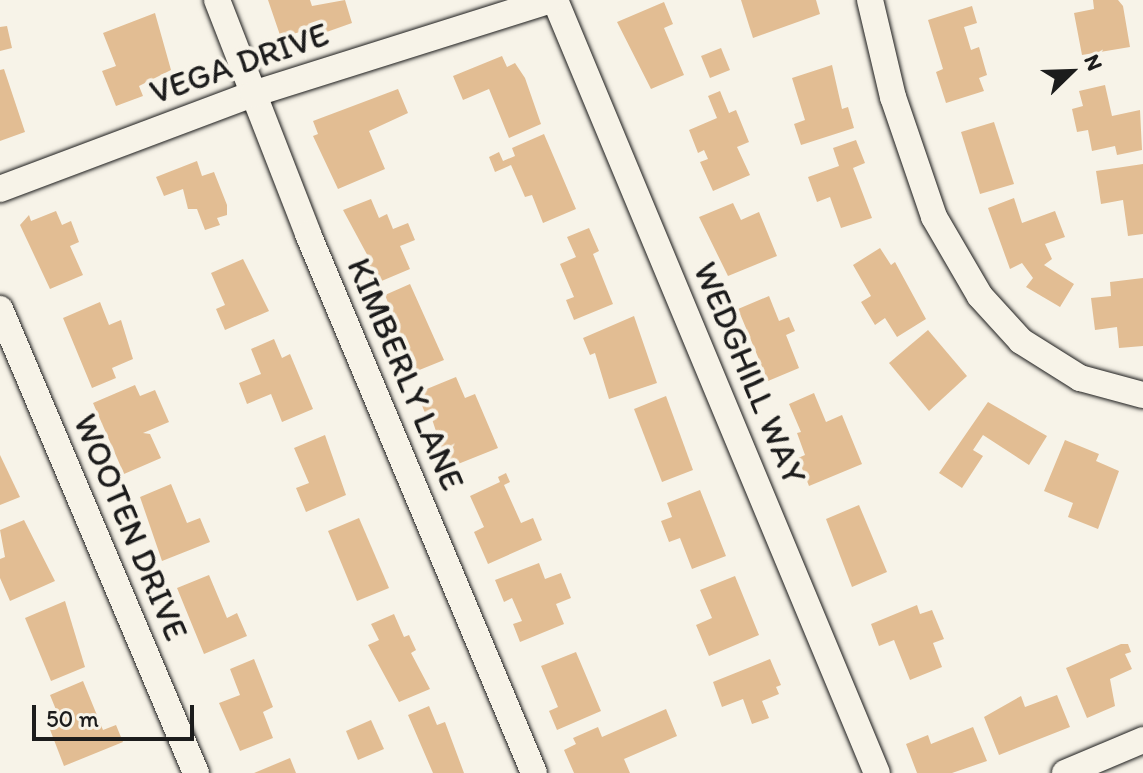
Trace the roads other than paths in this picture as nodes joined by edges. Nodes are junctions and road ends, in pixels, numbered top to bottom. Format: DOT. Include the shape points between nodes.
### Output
graph roads {
  1 [pos="217,0"];
  2 [pos="553,0"];
  3 [pos="870,0"];
  4 [pos="253,94"];
  5 [pos="0,189"];
  6 [pos="0,309"];
  7 [pos="1143,395"];
  8 [pos="1143,740"];
  9 [pos="196,773"];
  10 [pos="534,773"];
  11 [pos="877,773"];
  12 [pos="1065,773"];
  1 -- 4 [label="street, KIMBERLY LANE"];
  2 -- 4 [label="street, VEGA DRIVE"];
  2 -- 11 [label="street, WEDGHILL WAY"];
  3 -- 7 [label="street" via="893,97 934,217 980,296 1021,341 1080,378"];
  4 -- 5 [label="street, VEGA DRIVE"];
  4 -- 10 [label="street, KIMBERLY LANE"];
  6 -- 9 [label="street, WOOTEN DRIVE"];
  8 -- 12 [label="street"];
}
